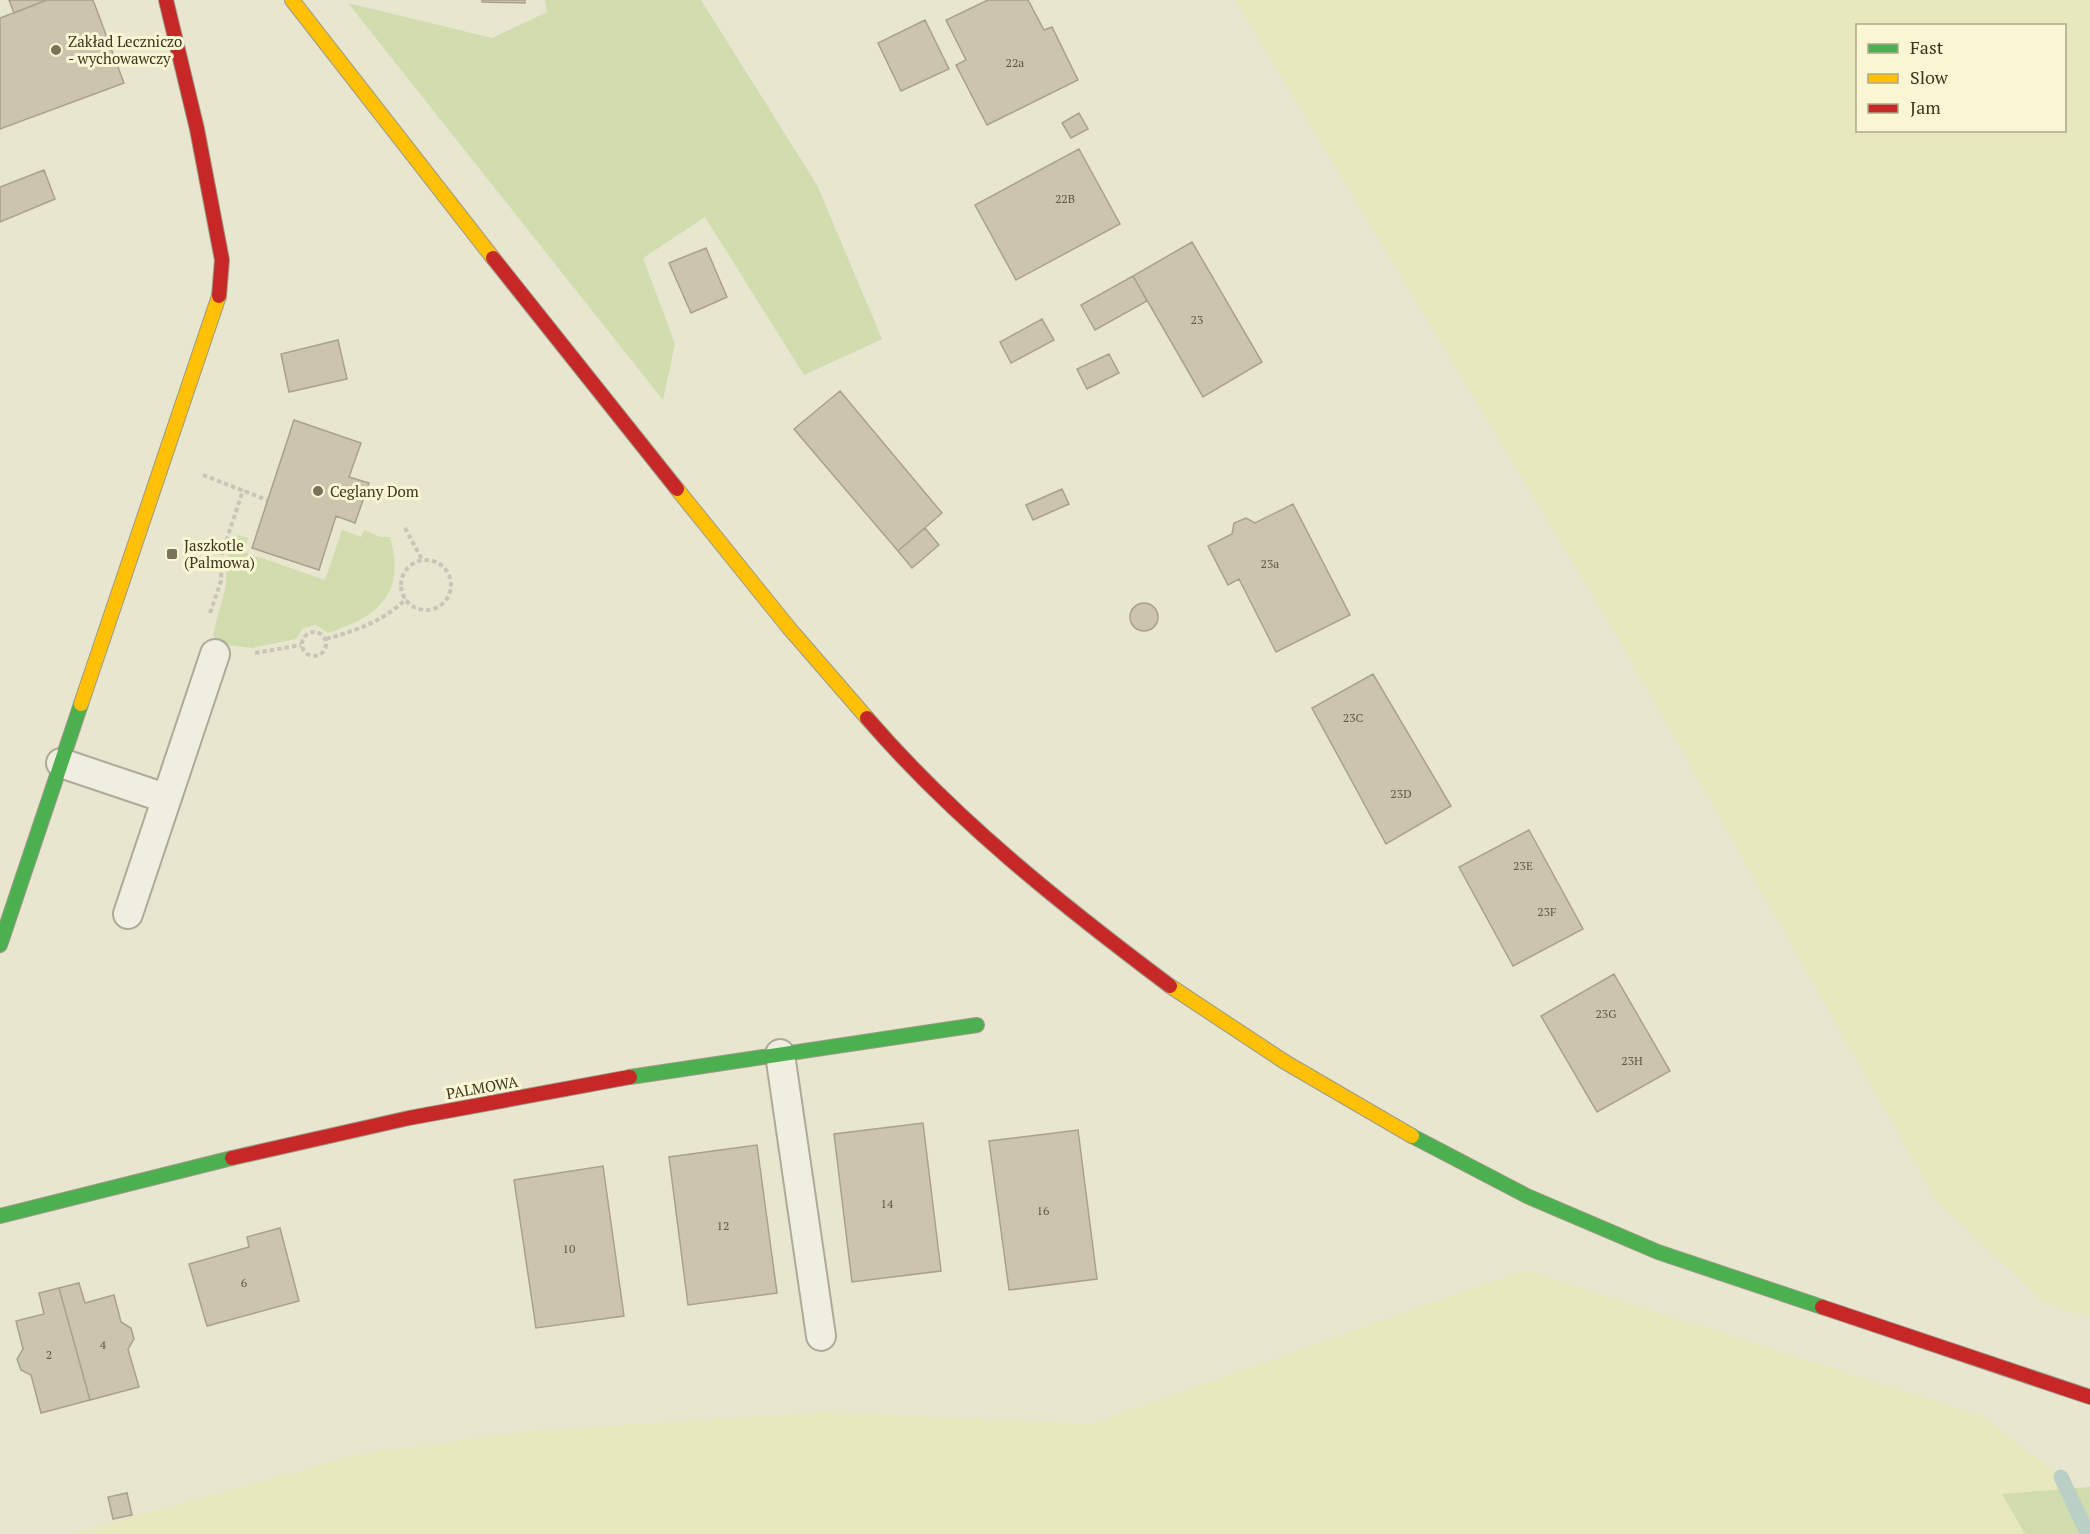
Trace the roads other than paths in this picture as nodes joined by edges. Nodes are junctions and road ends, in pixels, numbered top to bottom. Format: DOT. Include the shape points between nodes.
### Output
graph roads {
  1 [pos="166,0"];
  2 [pos="292,0"];
  3 [pos="215,654"];
  4 [pos="61,763"];
  5 [pos="165,798"];
  6 [pos="128,914"];
  7 [pos="0,945"];
  8 [pos="977,1025"];
  9 [pos="780,1054"];
  10 [pos="0,1216"];
  11 [pos="821,1336"];
  12 [pos="2090,1397"];
  1 -- 4 [label="main road" via="197,129 222,260 218,302"];
  2 -- 12 [label="main road" via="789,628 903,760 1066,908 1175,989 1285,1062 1405,1132 1527,1196 1658,1252"];
  3 -- 5 [label="lane"];
  4 -- 5 [label="lane"];
  4 -- 7 [label="main road"];
  5 -- 6 [label="lane"];
  8 -- 9 [label="main road, PALMOWA"];
  9 -- 10 [label="main road, PALMOWA" via="467,1106"];
  9 -- 11 [label="lane"];
}
